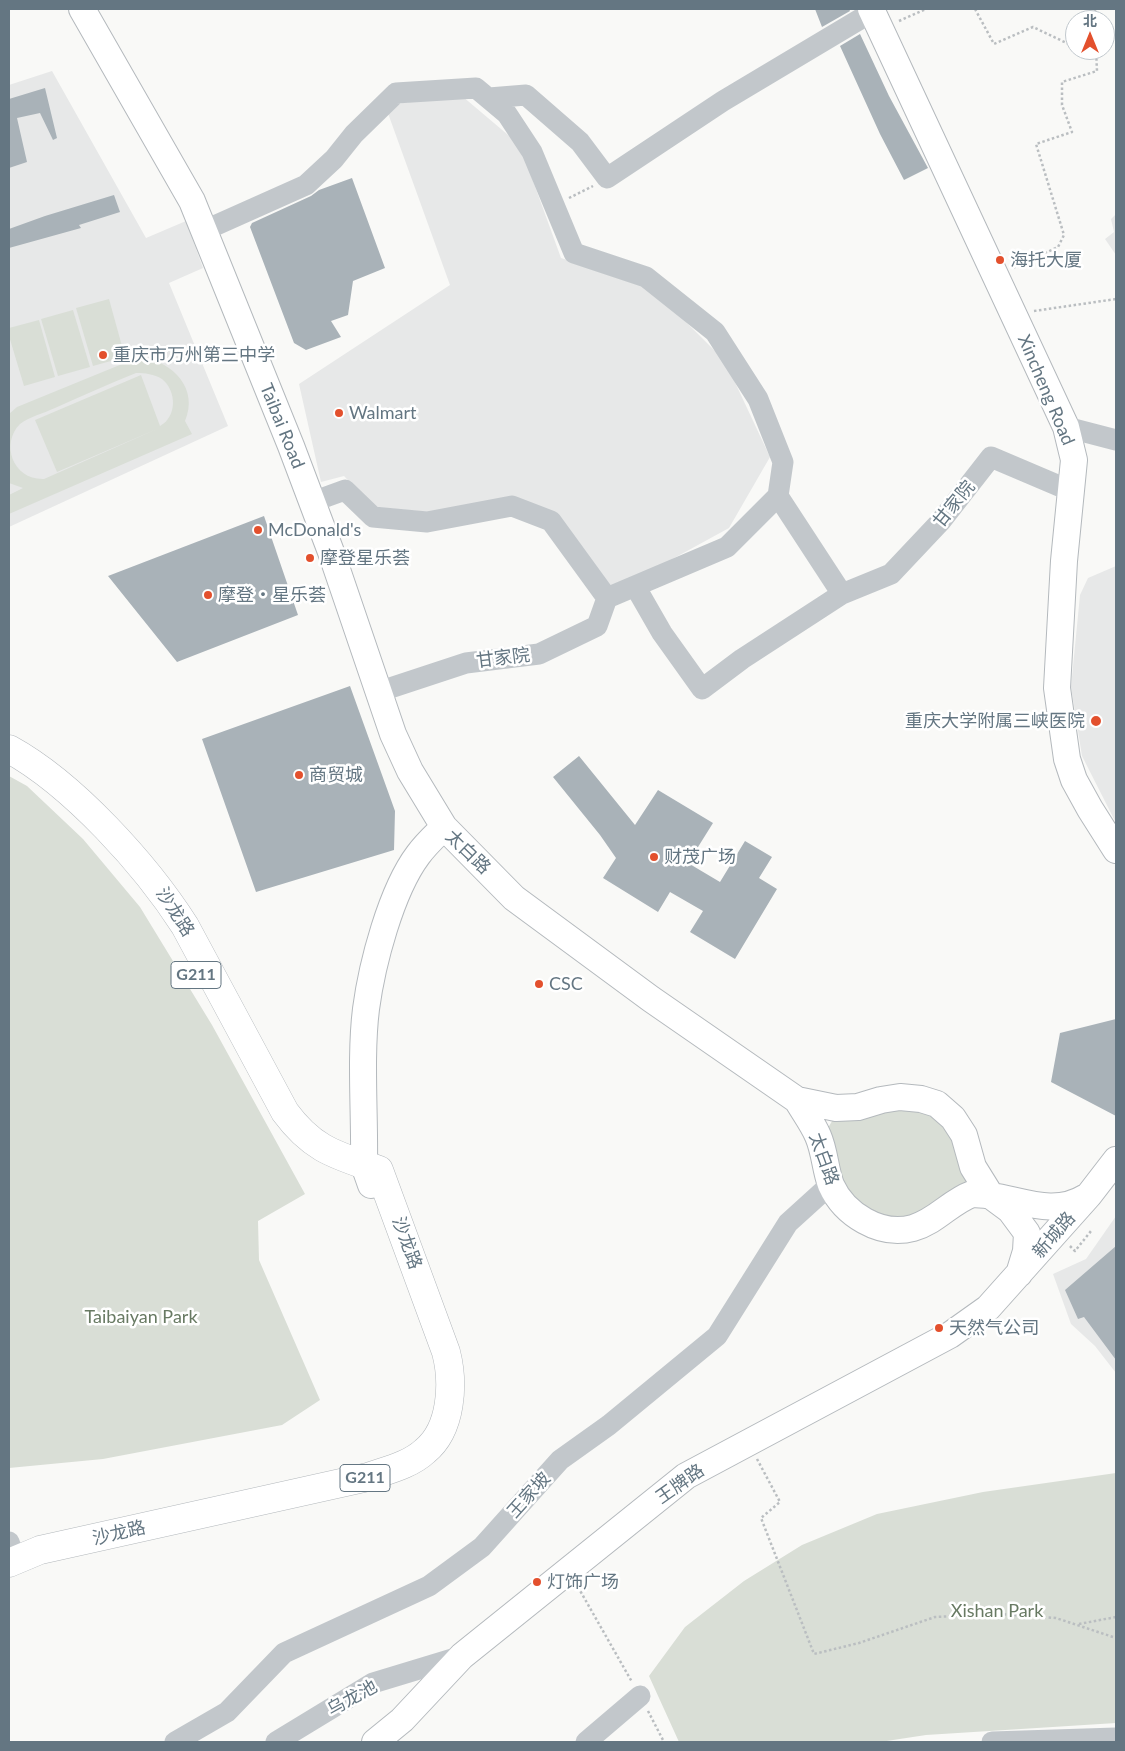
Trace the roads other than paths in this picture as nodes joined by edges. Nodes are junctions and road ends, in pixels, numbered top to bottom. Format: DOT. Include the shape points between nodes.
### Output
graph roads {
  1 [pos="82,9"];
  2 [pos="878,15"];
  3 [pos="489,98"];
  4 [pos="204,230"];
  5 [pos="1066,427"];
  6 [pos="1116,440"];
  7 [pos="1071,491"];
  8 [pos="778,496"];
  9 [pos="312,502"];
  10 [pos="635,586"];
  11 [pos="842,594"];
  12 [pos="607,598"];
  13 [pos="378,692"];
  14 [pos="9,750"];
  15 [pos="9,767"];
  16 [pos="444,827"];
  17 [pos="1116,850"];
  18 [pos="797,1100"];
  19 [pos="364,1126"];
  20 [pos="307,1138"];
  21 [pos="1116,1160"];
  22 [pos="371,1174"];
  23 [pos="831,1184"];
  24 [pos="1089,1195"];
  25 [pos="991,1196"];
  26 [pos="1019,1274"];
  27 [pos="11,1552"];
  28 [pos="462,1656"];
  29 [pos="640,1696"];
  30 [pos="1116,1738"];
  31 [pos="175,1742"];
  32 [pos="276,1742"];
  33 [pos="375,1742"];
  34 [pos="586,1742"];
  35 [pos="992,1742"];
  1 -- 4 [label="main road, Taibai Road" via="176,171"];
  2 -- 3 [label="street" via="723,101 607,178 580,142 526,95"];
  2 -- 5 [label="main road, Xincheng Road"];
  3 -- 4 [label="street" via="476,88 396,93 306,185"];
  3 -- 8 [label="street" via="507,114 532,152 574,253 646,277 715,332 758,399 783,462"];
  4 -- 9 [label="main road, Taibai Road"];
  5 -- 6 [label="street"];
  5 -- 7 [label="main road, Xincheng Road" via="1074,460"];
  7 -- 11 [label="street, 甘家院" via="991,457 941,521 891,574"];
  7 -- 17 [label="main road, Xincheng Road" via="1057,688 1072,773"];
  8 -- 10 [label="street" via="726,547"];
  8 -- 11 [label="street"];
  9 -- 12 [label="street" via="345,490 373,517 427,522 512,506 551,521"];
  9 -- 13 [label="main road, Taibai Road"];
  10 -- 11 [label="street, 甘家院" via="662,633 702,689"];
  10 -- 12 [label="street"];
  12 -- 13 [label="street, 甘家院" via="597,626 539,654 466,663"];
  13 -- 16 [label="main road, Taibai Road" via="410,771"];
  14 -- 20 [label="highway, 沙龙路 / G211" via="69,792 162,891 185,926 285,1112"];
  15 -- 22 [label="highway, 沙龙路 / G211" via="64,806 122,864 153,902 286,1135 312,1159"];
  16 -- 18 [label="main road, 太白路" via="514,898 650,999"];
  16 -- 19 [label="main road, 太白路" via="418,855 408,872 374,968 366,1010"];
  18 -- 23 [label="main road, 太白路" via="818,1136"];
  18 -- 25 [label="main road, 太白路" via="836,1108 900,1098 922,1099 937,1104 953,1118 964,1135 974,1167"];
  19 -- 20 [label="main road" via="360,1137 347,1145"];
  19 -- 22 [label="main road, 太白路"];
  20 -- 22 [label="highway, 沙龙路 / G211"];
  21 -- 24 [label="main road"];
  22 -- 27 [label="highway, 沙龙路 / G211" via="432,1351 435,1391 431,1410 414,1442 392,1454 352,1468 91,1527"];
  23 -- 25 [label="main road, 太白路" via="844,1205 863,1221 886,1229 911,1228 934,1220 972,1194"];
  23 -- 31 [label="street, 王家坡" via="788,1223 717,1336 560,1460 482,1547 429,1586 284,1653 227,1712"];
  24 -- 25 [label="main road, 太白路" via="1066,1206 1051,1208"];
  24 -- 26 [label="main road, 新城路"];
  25 -- 26 [label="main road, 太白路" via="1010,1210 1027,1233"];
  26 -- 28 [label="main road, 王牌路" via="988,1308 950,1335 686,1476"];
  28 -- 32 [label="street, 乌龙池" via="373,1683"];
  28 -- 33 [label="main road, 王牌路" via="402,1720"];
  29 -- 34 [label="street"];
  30 -- 35 [label="street"];
}
